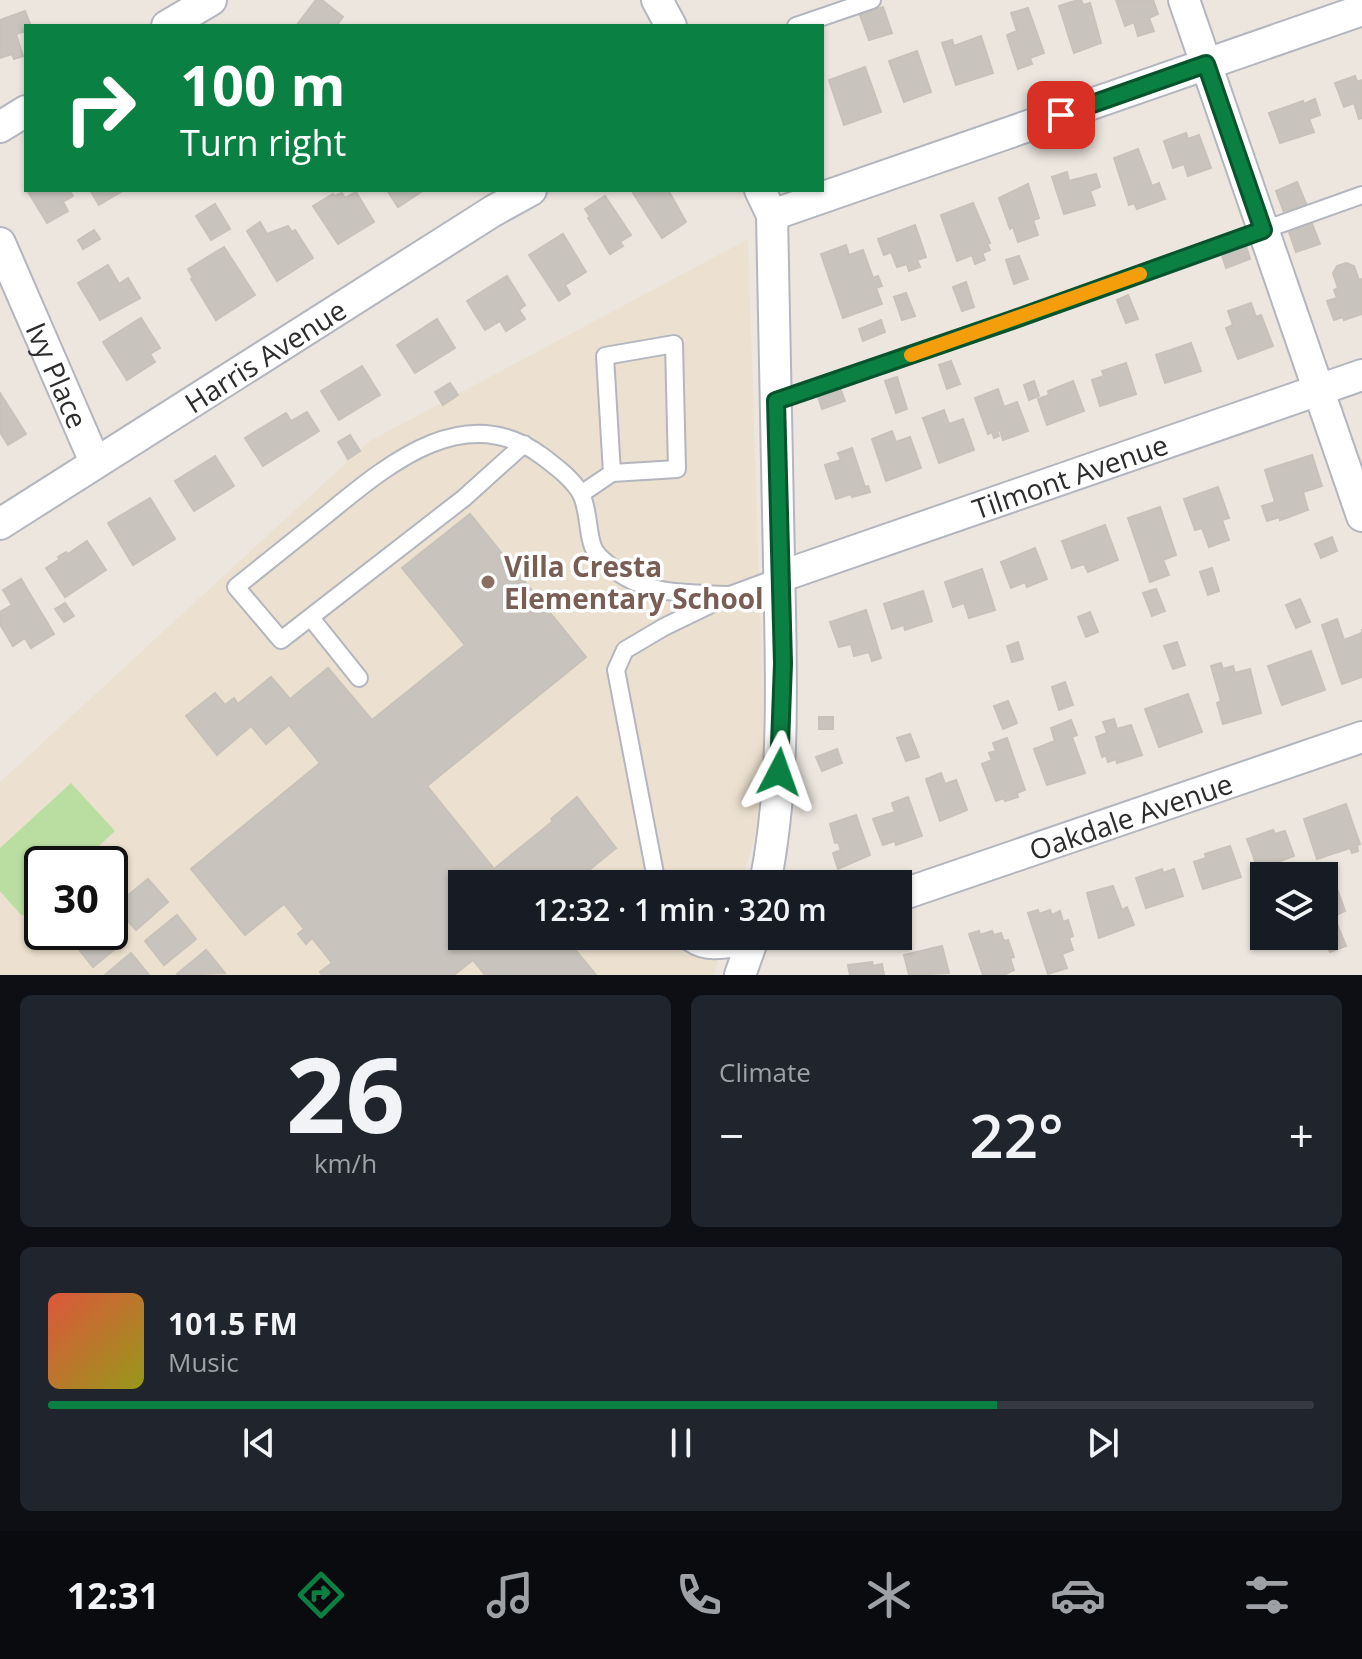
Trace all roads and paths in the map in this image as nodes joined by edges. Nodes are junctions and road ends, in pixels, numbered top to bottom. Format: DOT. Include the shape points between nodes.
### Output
graph roads {
  1 [pos="211,0"];
  2 [pos="657,0"];
  3 [pos="872,0"];
  4 [pos="1184,0"];
  5 [pos="1362,10"];
  6 [pos="170,24"];
  7 [pos="670,24"];
  8 [pos="802,24"];
  9 [pos="1206,64"];
  10 [pos="24,112"];
  11 [pos="0,127"];
  12 [pos="824,185"];
  13 [pos="527,192"];
  14 [pos="801,192"];
  15 [pos="1362,195"];
  16 [pos="766,203"];
  17 [pos="1263,230"];
  18 [pos="0,243"];
  19 [pos="1362,375"];
  20 [pos="1319,390"];
  21 [pos="776,401"];
  22 [pos="524,444"];
  23 [pos="95,462"];
  24 [pos="612,473"];
  25 [pos="581,494"];
  26 [pos="1362,516"];
  27 [pos="0,524"];
  28 [pos="779,577"];
  29 [pos="730,595"];
  30 [pos="311,618"];
  31 [pos="359,678"];
  32 [pos="1362,737"];
  33 [pos="654,870"];
  34 [pos="768,870"];
  35 [pos="912,891"];
  36 [pos="750,950"];
  37 [pos="740,975"];
  1 -- 6 [label="street"];
  2 -- 7 [label="street"];
  3 -- 8 [label="lane"];
  4 -- 9 [label="street"];
  5 -- 9 [label="street"];
  9 -- 12 [label="street"];
  9 -- 17 [label="street"];
  10 -- 11 [label="street"];
  13 -- 23 [label="street, Harris Avenue"];
  14 -- 16 [label="street"];
  15 -- 17 [label="lane"];
  16 -- 21 [label="street"];
  17 -- 20 [label="street"];
  17 -- 21 [label="lane"];
  18 -- 23 [label="street, Ivy Place"];
  19 -- 20 [label="street, Tilmont Avenue"];
  20 -- 26 [label="street"];
  20 -- 28 [label="street, Tilmont Avenue"];
  21 -- 28 [label="street"];
  22 -- 25 [label="lane" via="562,471"];
  22 -- 30 [label="lane"];
  22 -- 30 [label="lane" via="474,434 423,447 385,467 236,587 281,640"];
  23 -- 27 [label="street, Harris Avenue"];
  24 -- 24 [label="lane" via="677,469 674,344 605,356"];
  24 -- 25 [label="lane"];
  25 -- 29 [label="lane" via="594,551 619,574 658,592"];
  28 -- 29 [label="lane"];
  28 -- 34 [label="street" via="781,746"];
  29 -- 33 [label="lane" via="625,650 616,670"];
  30 -- 31 [label="lane"];
  32 -- 35 [label="street, Oakdale Avenue"];
  36 -- 37 [label="street"];
}
